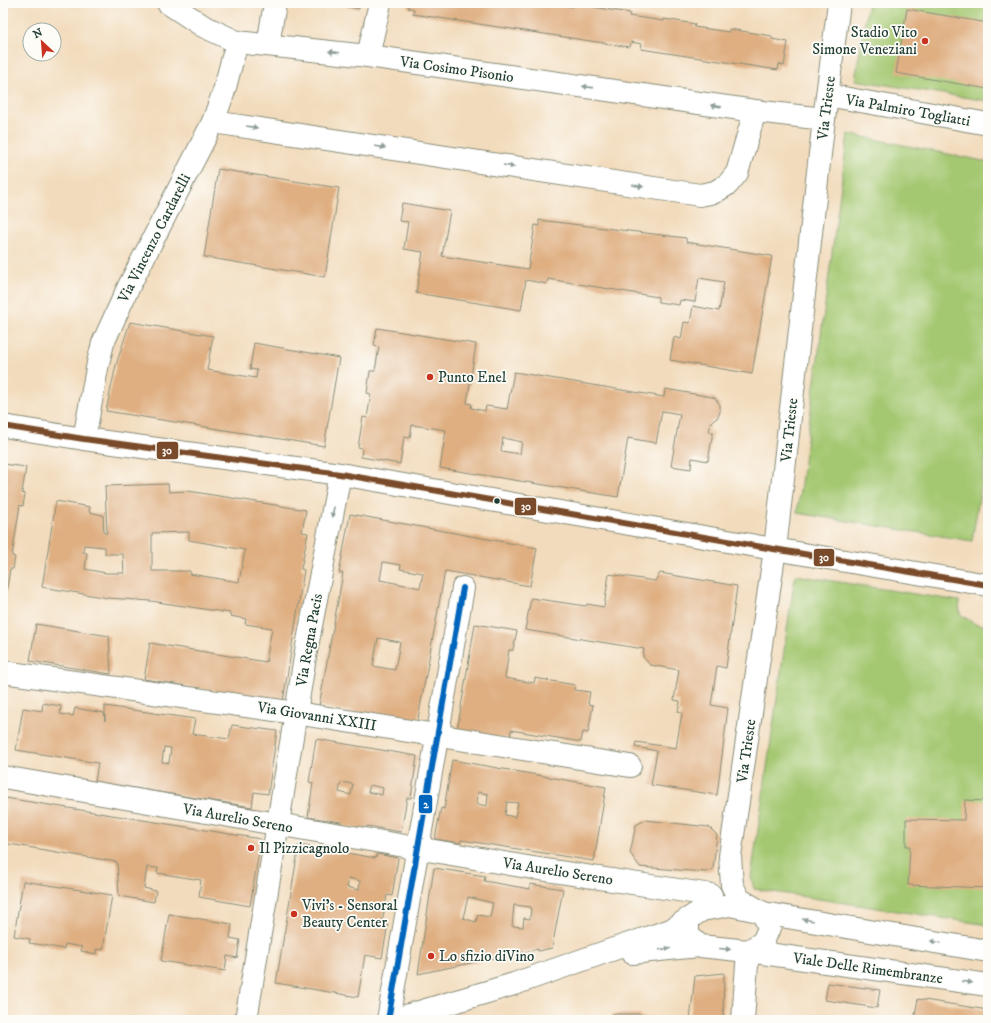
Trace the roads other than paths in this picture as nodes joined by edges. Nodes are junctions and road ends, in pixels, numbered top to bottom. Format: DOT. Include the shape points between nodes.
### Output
graph roads {
  1 [pos="168,3"];
  2 [pos="275,3"];
  3 [pos="380,3"];
  4 [pos="839,3"];
  5 [pos="237,42"];
  6 [pos="268,44"];
  7 [pos="368,56"];
  8 [pos="827,95"];
  9 [pos="755,111"];
  10 [pos="824,120"];
  11 [pos="213,122"];
  12 [pos="988,124"];
  13 [pos="3,426"];
  14 [pos="84,439"];
  15 [pos="340,474"];
  16 [pos="775,549"];
  17 [pos="988,585"];
  18 [pos="463,588"];
  19 [pos="3,672"];
  20 [pos="296,712"];
  21 [pos="437,735"];
  22 [pos="630,766"];
  23 [pos="3,777"];
  24 [pos="278,824"];
  25 [pos="418,848"];
  26 [pos="730,856"];
  27 [pos="700,908"];
  28 [pos="763,913"];
  29 [pos="700,946"];
  30 [pos="748,951"];
  31 [pos="988,951"];
  32 [pos="572,964"];
  33 [pos="988,985"];
  34 [pos="246,1020"];
  35 [pos="388,1020"];
  36 [pos="392,1020"];
  37 [pos="743,1020"];
  1 -- 5 [label="street, Via Cosimo Pisonio" via="203,26"];
  2 -- 6 [label="street"];
  3 -- 7 [label="street"];
  4 -- 8 [label="street, Via Trieste"];
  5 -- 6 [label="street, Via Cosimo Pisonio"];
  5 -- 11 [label="street, Via Vincenzo Cardarelli"];
  7 -- 6 [label="street, Via Cosimo Pisonio, one-way"];
  9 -- 7 [label="street, Via Cosimo Pisonio, one-way"];
  8 -- 10 [label="street, Via Trieste"];
  8 -- 12 [label="street, Via Palmiro Togliatti"];
  9 -- 10 [label="street, Via Cosimo Pisonio"];
  11 -- 9 [label="street, one-way" via="700,195 715,192 728,184 737,173"];
  10 -- 16 [label="street, Via Trieste"];
  11 -- 14 [label="street, Via Vincenzo Cardarelli" via="103,342"];
  13 -- 14 [label="street"];
  14 -- 15 [label="street"];
  15 -- 16 [label="street"];
  15 -- 20 [label="street, Via Regna Pacis, one-way"];
  16 -- 17 [label="street"];
  16 -- 26 [label="street, Via Trieste"];
  18 -- 21 [label="street"];
  19 -- 20 [label="street, Via Giovanni XXIII"];
  20 -- 21 [label="street, Via Giovanni XXIII"];
  20 -- 24 [label="street, Via Regna Pacis"];
  21 -- 22 [label="street, Via Giovanni XXIII"];
  21 -- 25 [label="street"];
  23 -- 24 [label="street, Via Aurelio Sereno"];
  24 -- 25 [label="street, Via Aurelio Sereno"];
  24 -- 34 [label="street, Via Regna Pacis"];
  25 -- 27 [label="street, Via Aurelio Sereno" via="533,868"];
  25 -- 35 [label="street"];
  26 -- 27 [label="street"];
  26 -- 28 [label="street" via="732,885 738,898"];
  27 -- 28 [label="street" via="730,905"];
  27 -- 29 [label="street" via="688,935"];
  27 -- 32 [label="street" via="671,930"];
  28 -- 30 [label="street" via="769,928 763,942"];
  31 -- 28 [label="street, one-way"];
  29 -- 30 [label="street, Viale Delle Rimembranze, one-way"];
  32 -- 29 [label="street, Viale Delle Rimembranze, one-way" via="635,952"];
  30 -- 33 [label="street, Viale Delle Rimembranze, one-way"];
  30 -- 37 [label="street"];
  32 -- 36 [label="street"];
}
